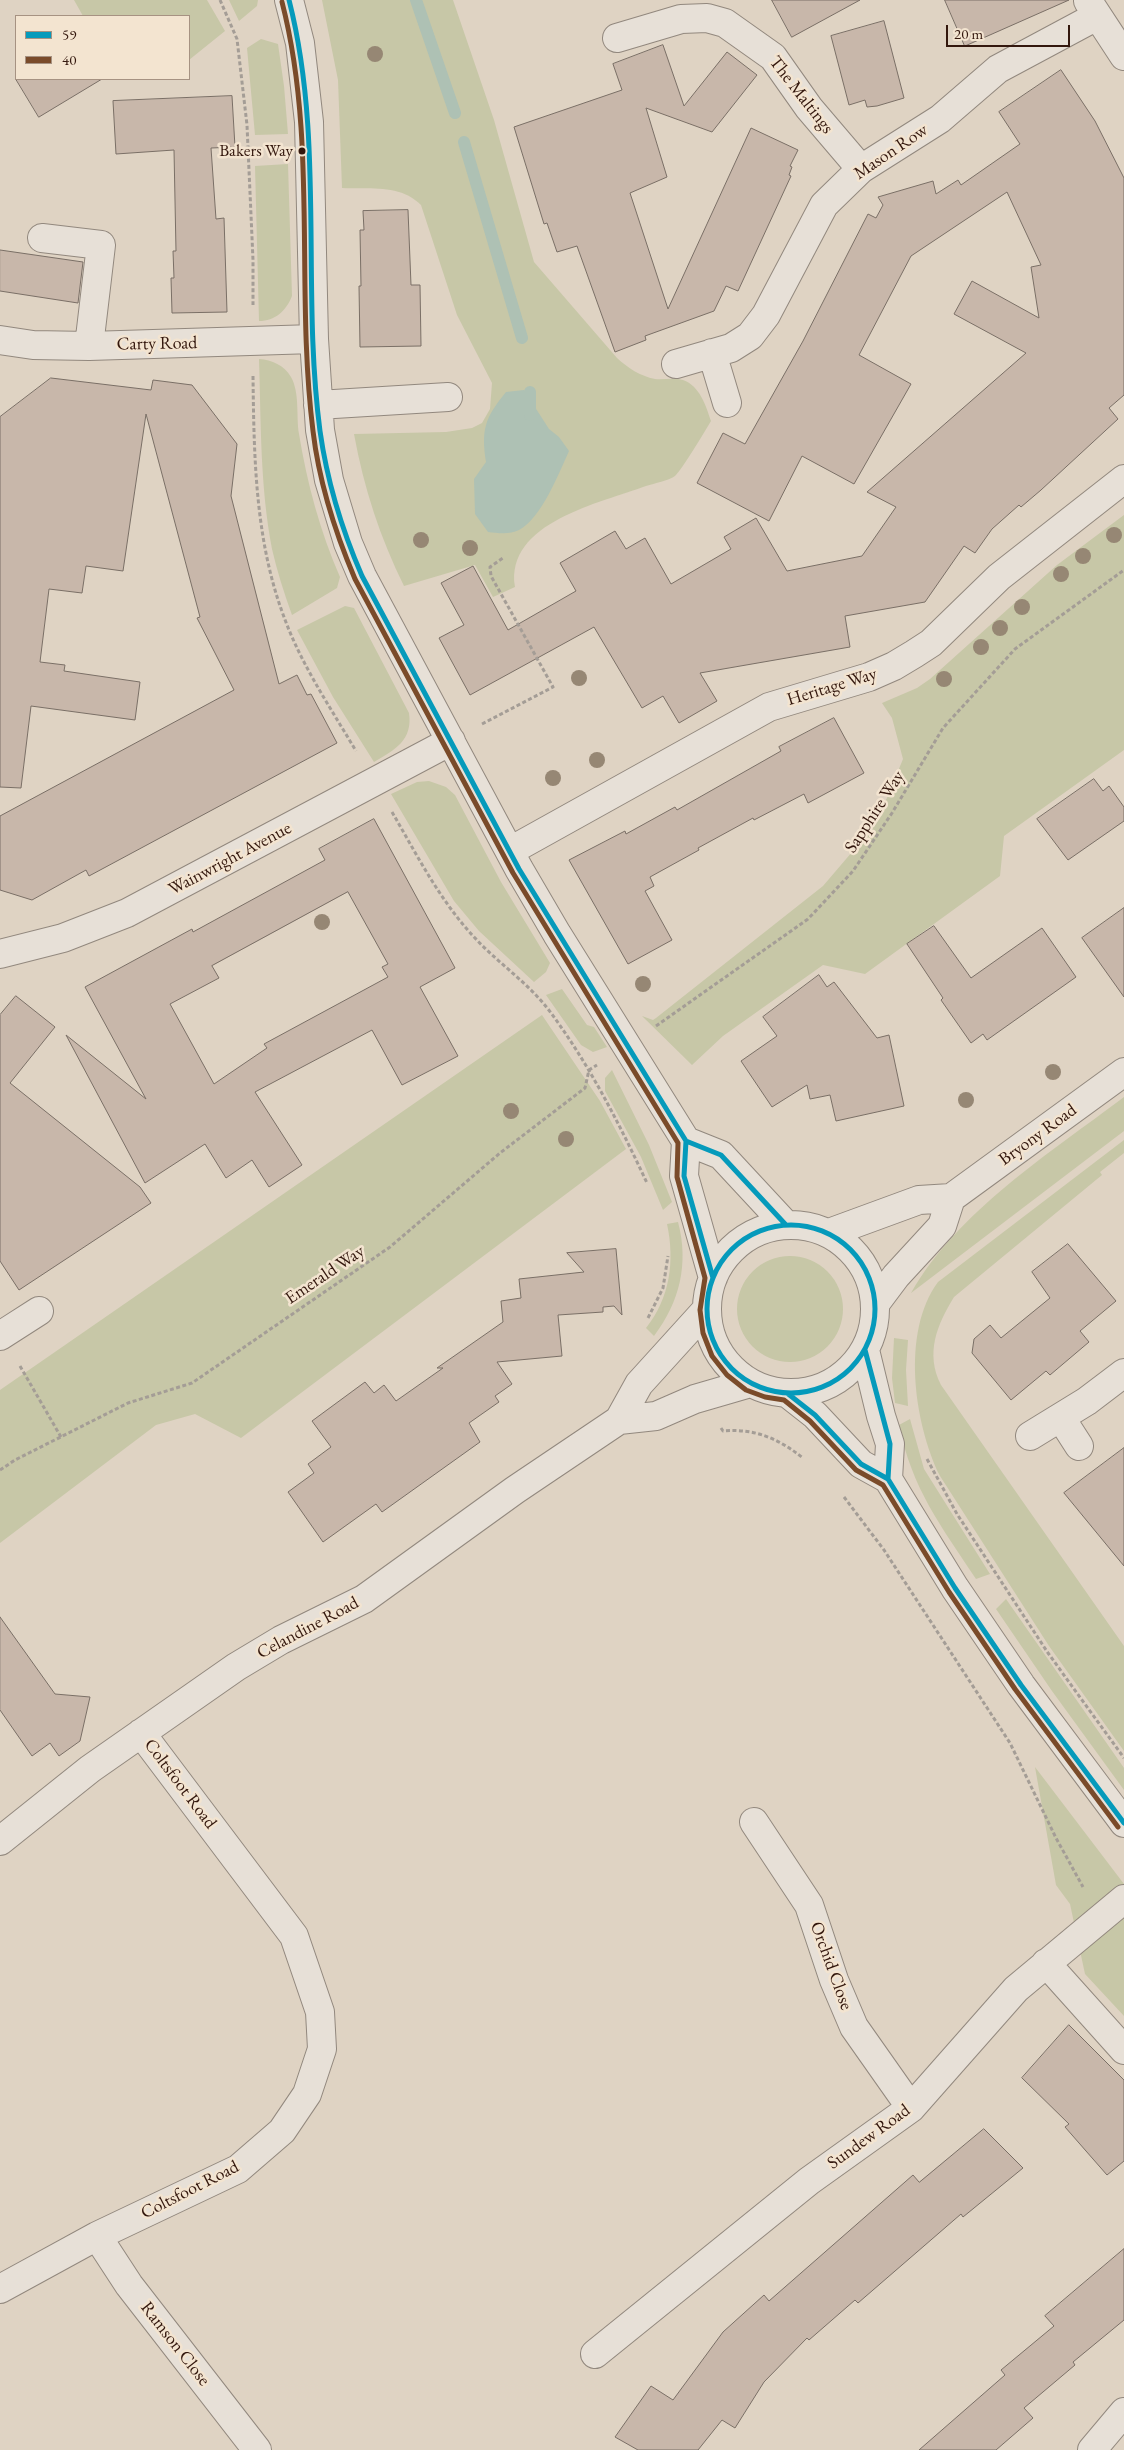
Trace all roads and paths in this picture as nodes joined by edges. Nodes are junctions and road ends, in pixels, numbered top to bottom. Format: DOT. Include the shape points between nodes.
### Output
graph roads {
  1 [pos="288,0"];
  2 [pos="1092,8"];
  3 [pos="709,9"];
  4 [pos="617,38"];
  5 [pos="1124,56"];
  6 [pos="861,169"];
  7 [pos="42,238"];
  8 [pos="314,339"];
  9 [pos="0,340"];
  10 [pos="89,346"];
  11 [pos="712,353"];
  12 [pos="676,364"];
  13 [pos="448,397"];
  14 [pos="727,403"];
  15 [pos="318,405"];
  16 [pos="1124,479"];
  17 [pos="503,558"];
  18 [pos="1124,570"];
  19 [pos="450,741"];
  20 [pos="510,851"];
  21 [pos="0,954"];
  22 [pos="626,1046"];
  23 [pos="1124,1072"];
  24 [pos="686,1141"];
  25 [pos="951,1198"];
  26 [pos="786,1224"];
  27 [pos="829,1233"];
  28 [pos="713,1278"];
  29 [pos="875,1304"];
  30 [pos="707,1309"];
  31 [pos="39,1311"];
  32 [pos="1,1334"];
  33 [pos="865,1350"];
  34 [pos="1124,1373"];
  35 [pos="750,1383"];
  36 [pos="787,1393"];
  37 [pos="1061,1418"];
  38 [pos="619,1420"];
  39 [pos="1030,1436"];
  40 [pos="61,1437"];
  41 [pos="1079,1446"];
  42 [pos="924,1451"];
  43 [pos="0,1470"];
  44 [pos="888,1478"];
  45 [pos="141,1732"];
  46 [pos="1124,1758"];
  47 [pos="754,1822"];
  48 [pos="1124,1822"];
  49 [pos="0,1841"];
  50 [pos="1124,1899"];
  51 [pos="1046,1963"];
  52 [pos="1124,2050"];
  53 [pos="911,2108"];
  54 [pos="96,2236"];
  55 [pos="0,2289"];
  56 [pos="595,2354"];
  57 [pos="1124,2412"];
  58 [pos="257,2450"];
  59 [pos="1092,2450"];
  1 -- 8 [label="street" via="301,52 309,122"];
  2 -- 5 [label="street"];
  2 -- 6 [label="street, Mason Row" via="998,69 940,119"];
  3 -- 4 [label="street, The Maltings"];
  3 -- 6 [label="street, The Maltings" via="773,57 809,108"];
  6 -- 11 [label="street, Mason Row" via="824,205 766,315 754,331 738,344"];
  7 -- 10 [label="street" via="101,245"];
  8 -- 10 [label="street, Carty Road"];
  8 -- 15 [label="street"];
  9 -- 10 [label="street, Carty Road" via="33,345"];
  11 -- 12 [label="street, Mason Row"];
  11 -- 14 [label="street"];
  13 -- 15 [label="street"];
  15 -- 19 [label="street" via="329,480 348,543 362,576"];
  16 -- 20 [label="street, Heritage Way" via="999,577 931,643 914,654 869,677 769,707"];
  17 -- 19 [label="path" via="490,567 491,576 553,687"];
  18 -- 22 [label="path, Sapphire Way" via="1015,650 950,721 853,871 808,919"];
  19 -- 20 [label="street"];
  19 -- 21 [label="street, Wainwright Avenue" via="127,912 63,938"];
  20 -- 22 [label="street"];
  22 -- 24 [label="street"];
  22 -- 40 [label="path, Emerald Way" via="588,1070 585,1088 500,1153 390,1247 192,1383 128,1404"];
  23 -- 25 [label="street, Bryony Road"];
  24 -- 26 [label="street" via="721,1155"];
  24 -- 28 [label="street" via="684,1176"];
  25 -- 27 [label="street" via="919,1200"];
  25 -- 29 [label="street" via="942,1226"];
  26 -- 27 [label="street" via="808,1226"];
  26 -- 28 [label="street" via="762,1230 742,1241 725,1257"];
  27 -- 29 [label="street" via="857,1255 872,1286"];
  28 -- 30 [label="street"];
  29 -- 33 [label="street" via="871,1335"];
  30 -- 35 [label="street" via="710,1331 718,1352 732,1370"];
  30 -- 38 [label="street, Celandine Road" via="639,1384"];
  31 -- 32 [label="street"];
  32 -- 40 [label="path"];
  33 -- 36 [label="street" via="845,1374 832,1382 802,1393"];
  33 -- 44 [label="street" via="890,1444"];
  34 -- 37 [label="street"];
  35 -- 36 [label="street"];
  35 -- 38 [label="street, Celandine Road" via="696,1399 656,1416"];
  36 -- 44 [label="street" via="815,1415 861,1464"];
  37 -- 39 [label="street"];
  37 -- 41 [label="street"];
  38 -- 45 [label="street, Celandine Road" via="364,1599 257,1654"];
  40 -- 43 [label="path, Emerald Way"];
  42 -- 46 [label="path" via="939,1484 1048,1653"];
  44 -- 48 [label="street" via="955,1588 1021,1685"];
  45 -- 49 [label="street, Celandine Road"];
  45 -- 54 [label="street, Coltsfoot Road" via="294,1936 320,2012 322,2049 307,2094 282,2131 238,2169"];
  47 -- 53 [label="street, Orchid Close" via="809,1905 854,2027"];
  50 -- 51 [label="street, Sundew Road"];
  51 -- 52 [label="street"];
  51 -- 53 [label="street, Sundew Road" via="1016,1989"];
  53 -- 56 [label="street, Sundew Road" via="809,2181"];
  54 -- 55 [label="street, Coltsfoot Road"];
  54 -- 58 [label="street, Ramson Close" via="129,2285"];
  57 -- 59 [label="street"];
}
